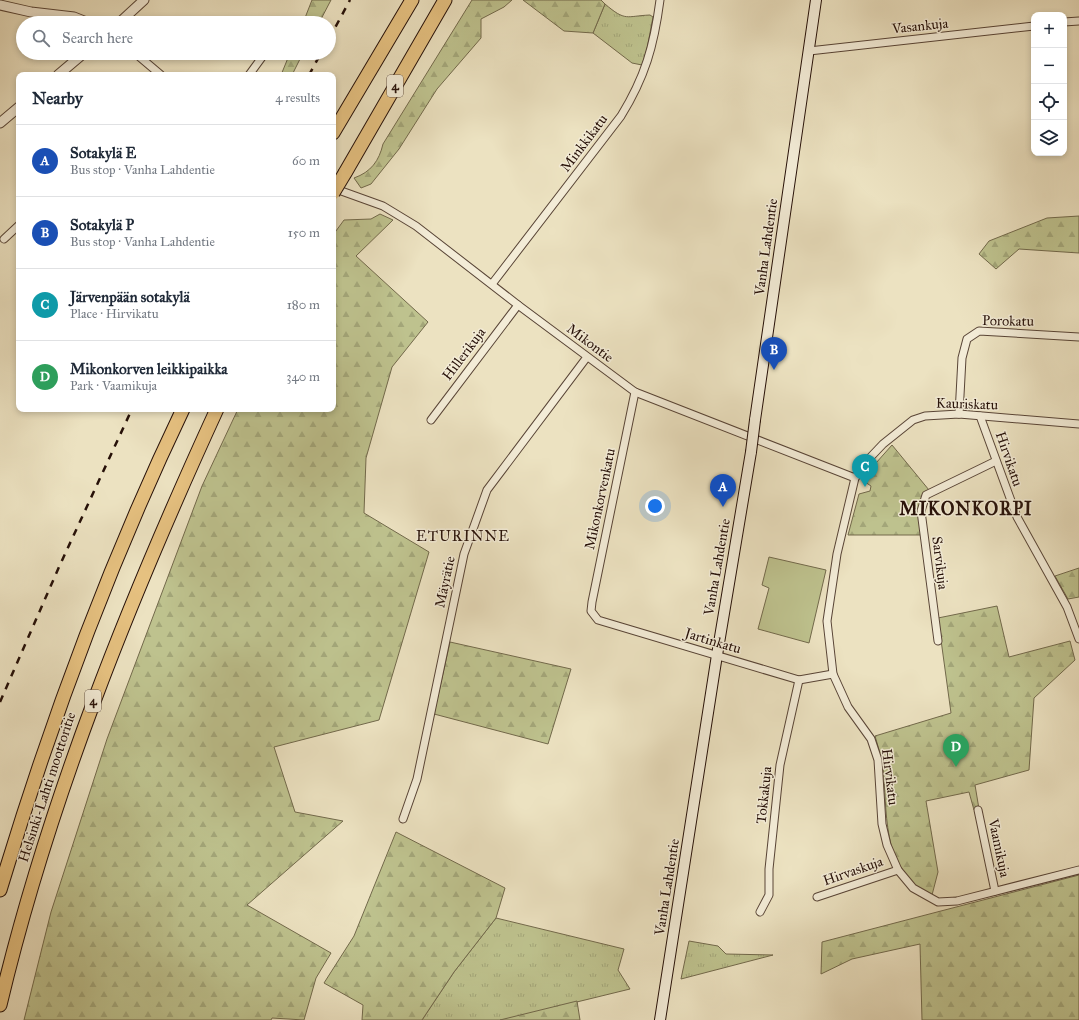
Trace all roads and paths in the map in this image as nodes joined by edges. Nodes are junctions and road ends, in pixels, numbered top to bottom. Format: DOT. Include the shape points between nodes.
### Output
graph roads {
  1 [pos="144,0"];
  2 [pos="412,0"];
  3 [pos="445,0"];
  4 [pos="660,0"];
  5 [pos="816,0"];
  6 [pos="0,5"];
  7 [pos="65,16"];
  8 [pos="127,16"];
  9 [pos="1079,21"];
  10 [pos="1067,22"];
  11 [pos="1031,26"];
  12 [pos="809,51"];
  13 [pos="76,60"];
  14 [pos="143,60"];
  15 [pos="260,60"];
  16 [pos="62,72"];
  17 [pos="157,72"];
  18 [pos="251,72"];
  19 [pos="16,110"];
  20 [pos="0,123"];
  21 [pos="336,128"];
  22 [pos="336,188"];
  23 [pos="336,189"];
  24 [pos="16,228"];
  25 [pos="4,239"];
  26 [pos="492,284"];
  27 [pos="518,305"];
  28 [pos="1079,337"];
  29 [pos="587,357"];
  30 [pos="635,392"];
  31 [pos="182,412"];
  32 [pos="216,412"];
  33 [pos="959,414"];
  34 [pos="980,416"];
  35 [pos="431,420"];
  36 [pos="1079,424"];
  37 [pos="996,461"];
  38 [pos="855,478"];
  39 [pos="591,611"];
  40 [pos="1079,639"];
  41 [pos="938,641"];
  42 [pos="717,655"];
  43 [pos="833,674"];
  44 [pos="800,680"];
  45 [pos="978,810"];
  46 [pos="403,819"];
  47 [pos="898,870"];
  48 [pos="1079,870"];
  49 [pos="0,890"];
  50 [pos="995,891"];
  51 [pos="817,897"];
  52 [pos="760,912"];
  53 [pos="0,1005"];
  54 [pos="660,1020"];
  1 -- 8 [label="street"];
  2 -- 21 [label="highway, 4"];
  3 -- 22 [label="highway, 4, bridge"];
  4 -- 26 [label="street, Minkkikatu" via="648,63 621,116"];
  5 -- 12 [label="main road, Vanha Lahdentie"];
  6 -- 7 [label="street"];
  9 -- 10 [label="street"];
  11 -- 12 [label="street, Vasankuja"];
  12 -- 42 [label="main road, Vanha Lahdentie, bridge" via="756,420"];
  13 -- 16 [label="street"];
  14 -- 17 [label="street"];
  15 -- 18 [label="street"];
  19 -- 20 [label="street"];
  23 -- 26 [label="street, Mikontie" via="383,206 416,226"];
  24 -- 25 [label="street"];
  26 -- 27 [label="street, Mikontie"];
  27 -- 29 [label="street, Mikontie"];
  27 -- 35 [label="street, Hillerikuja"];
  28 -- 33 [label="street, Porokatu" via="978,330 967,339 962,358"];
  29 -- 30 [label="street, Mikontie"];
  29 -- 46 [label="street, Mäyrätie" via="487,490 464,554 417,779"];
  30 -- 38 [label="street, Mikontie"];
  30 -- 39 [label="street, Mikonkorvenkatu"];
  31 -- 49 [label="highway, Helsinki-Lahti moottoritie / 4" via="117,558 60,705"];
  32 -- 53 [label="highway, Helsinki-Lahti moottoritie / 4" via="145,571 89,712 21,924"];
  33 -- 34 [label="street, Kauriskatu"];
  33 -- 38 [label="street, Kauriskatu" via="925,416 913,420 883,444"];
  34 -- 36 [label="street, Kauriskatu"];
  34 -- 37 [label="street, Hirvikatu"];
  37 -- 40 [label="street, Hirvikatu" via="1017,517 1067,607"];
  37 -- 41 [label="street, Sarvikuja" via="926,495 921,511"];
  38 -- 43 [label="street, Hirvikatu" via="837,554 827,621"];
  39 -- 42 [label="street, Jartinkatu" via="598,620"];
  42 -- 44 [label="street, Jartinkatu"];
  42 -- 54 [label="main road, Vanha Lahdentie"];
  43 -- 44 [label="street, Jartinkatu"];
  43 -- 47 [label="street, Hirvikatu" via="848,707 871,738 878,760 882,824 887,845"];
  44 -- 52 [label="street, Tokkakuja" via="780,765 769,869 769,895"];
  45 -- 50 [label="street, Vaamikuja"];
  47 -- 50 [label="street, Hirvikatu" via="913,888 938,902 957,901"];
  47 -- 51 [label="street, Hirvaskuja"];
  48 -- 50 [label="street, Hirvikatu"];
}
